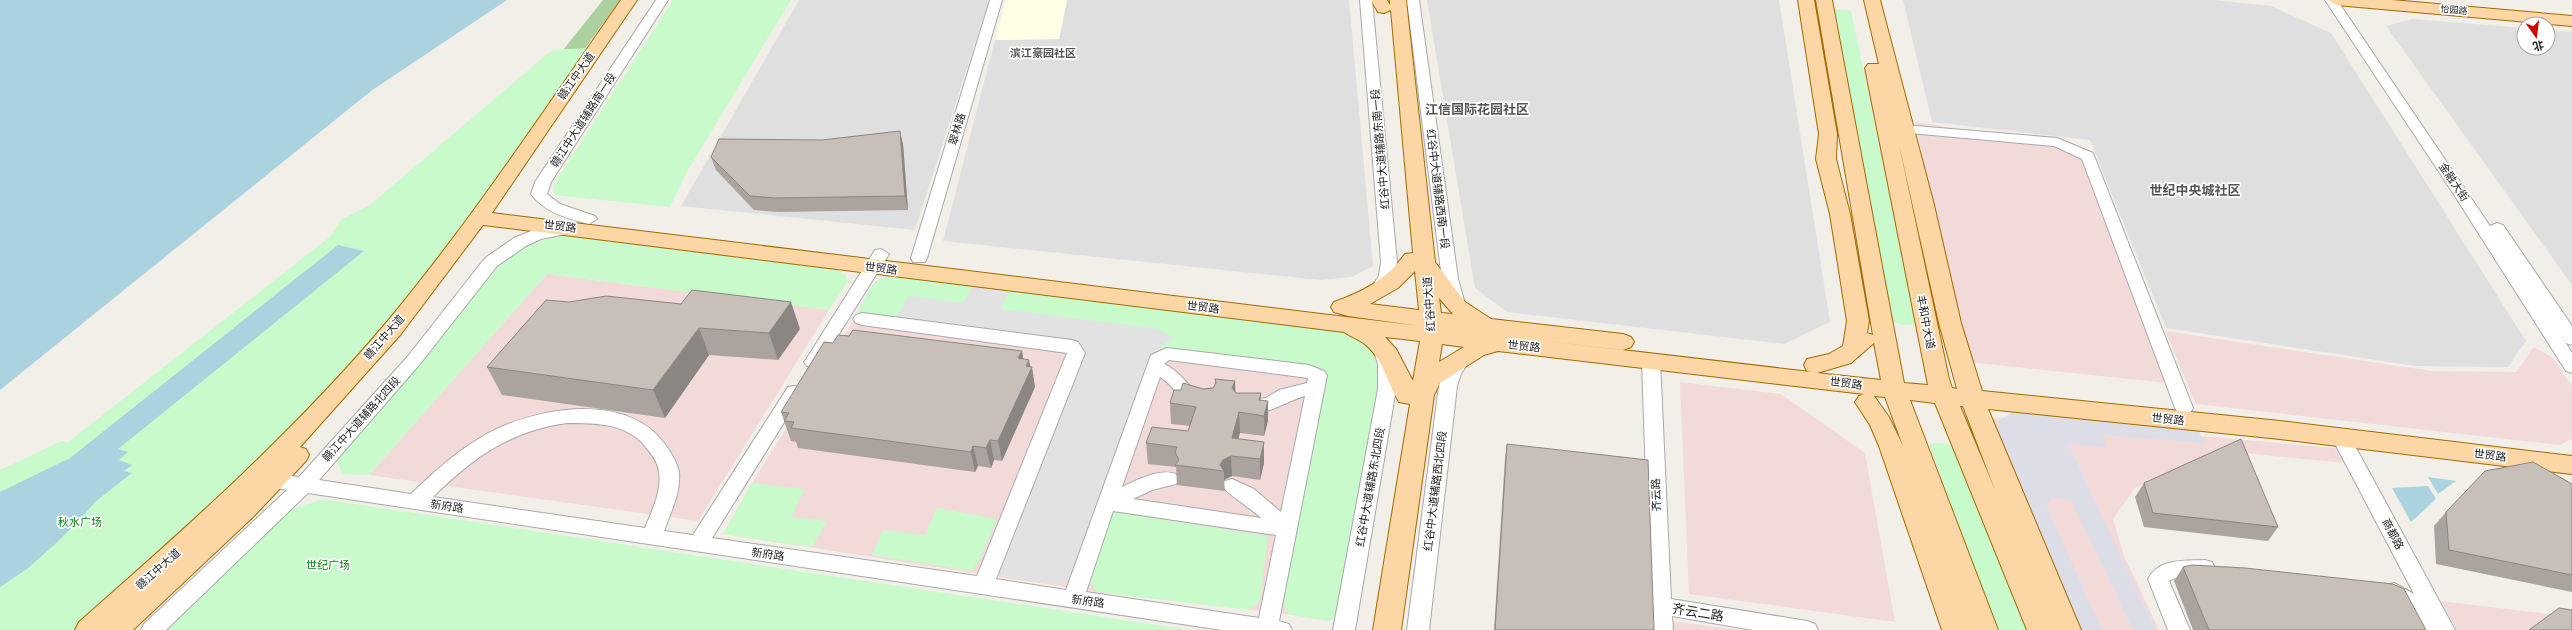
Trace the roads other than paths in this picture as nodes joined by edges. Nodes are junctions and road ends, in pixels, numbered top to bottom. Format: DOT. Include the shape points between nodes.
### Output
graph roads {
  1 [pos="629,0"];
  2 [pos="642,0"];
  3 [pos="662,0"];
  4 [pos="996,0"];
  5 [pos="1806,0"];
  6 [pos="2331,0"];
  7 [pos="2336,0"];
  8 [pos="2342,0"];
  9 [pos="2424,0"];
  10 [pos="1390,3"];
  11 [pos="1864,3"];
  12 [pos="1822,4"];
  13 [pos="2572,12"];
  14 [pos="2572,21"];
  15 [pos="1904,129"];
  16 [pos="489,213"];
  17 [pos="582,224"];
  18 [pos="919,258"];
  19 [pos="877,260"];
  20 [pos="1419,262"];
  21 [pos="1374,294"];
  22 [pos="1457,307"];
  23 [pos="1337,316"];
  24 [pos="1881,316"];
  25 [pos="862,319"];
  26 [pos="1423,326"];
  27 [pos="1503,336"];
  28 [pos="2572,339"];
  29 [pos="1380,346"];
  30 [pos="1854,350"];
  31 [pos="1464,356"];
  32 [pos="1651,360"];
  33 [pos="1154,367"];
  34 [pos="2572,367"];
  35 [pos="1815,372"];
  36 [pos="1893,382"];
  37 [pos="1316,386"];
  38 [pos="1941,388"];
  39 [pos="1970,391"];
  40 [pos="1414,399"];
  41 [pos="1207,402"];
  42 [pos="1867,402"];
  43 [pos="1243,407"];
  44 [pos="2184,408"];
  45 [pos="2341,438"];
  46 [pos="2572,453"];
  47 [pos="1919,454"];
  48 [pos="2572,465"];
  49 [pos="263,479"];
  50 [pos="1169,479"];
  51 [pos="303,485"];
  52 [pos="1232,486"];
  53 [pos="415,502"];
  54 [pos="1107,503"];
  55 [pos="1287,529"];
  56 [pos="652,537"];
  57 [pos="698,544"];
  58 [pos="2222,570"];
  59 [pos="983,586"];
  60 [pos="2373,587"];
  61 [pos="1073,599"];
  62 [pos="1661,606"];
  63 [pos="1274,629"];
  64 [pos="89,630"];
  65 [pos="115,630"];
  66 [pos="152,630"];
  67 [pos="1344,630"];
  68 [pos="1371,630"];
  69 [pos="1387,630"];
  70 [pos="1418,630"];
  71 [pos="1662,630"];
  72 [pos="1807,630"];
  73 [pos="1956,630"];
  74 [pos="1984,630"];
  75 [pos="2041,630"];
  76 [pos="2067,630"];
  77 [pos="2179,630"];
  78 [pos="2429,630"];
  79 [pos="2444,630"];
  1 -- 16 [label="main road, 赣江中大道"];
  2 -- 16 [label="main road, 赣江中大道"];
  3 -- 17 [label="street, 赣江中大道辅路南一段" via="543,182 539,194 542,200"];
  4 -- 18 [label="street, 翠林路"];
  5 -- 30 [label="main road" via="1828,134 1826,159 1840,214 1858,321"];
  6 -- 34 [label="street, 金融大街" via="2462,194"];
  7 -- 8 [label="main road, 怡园路"];
  8 -- 14 [label="main road, 怡园路"];
  8 -- 28 [label="street, 金融大街"];
  9 -- 13 [label="main road, 怡园路"];
  10 -- 20 [label="main road, 红谷中大道"];
  10 -- 21 [label="street, 红谷中大道辅路东南一段" via="1389,262 1387,276"];
  10 -- 22 [label="street, 红谷中大道辅路西南一段"];
  11 -- 15 [label="main road"];
  11 -- 38 [label="main road, 丰和中大道"];
  12 -- 24 [label="main road"];
  15 -- 39 [label="main road" via="1950,322"];
  15 -- 44 [label="street" via="2058,142 2088,156"];
  16 -- 17 [label="main road, 世贸路"];
  16 -- 49 [label="main road, 赣江中大道"];
  17 -- 19 [label="main road, 世贸路"];
  17 -- 51 [label="street, 赣江中大道辅路北四段" via="520,242 491,262 414,360"];
  18 -- 19 [label="main road, 世贸路"];
  18 -- 23 [label="main road, 世贸路"];
  19 -- 23 [label="main road, 世贸路"];
  19 -- 57 [label="street"];
  20 -- 21 [label="main road"];
  20 -- 22 [label="main road"];
  20 -- 26 [label="main road, 红谷中大道"];
  21 -- 23 [label="main road"];
  22 -- 27 [label="main road"];
  23 -- 26 [label="main road, 世贸路"];
  23 -- 29 [label="main road"];
  24 -- 30 [label="main road" via="1866,339"];
  24 -- 36 [label="main road"];
  25 -- 59 [label="street" via="1072,346 1076,353"];
  26 -- 27 [label="main road, 世贸路"];
  26 -- 40 [label="main road, 红谷中大道"];
  27 -- 31 [label="main road"];
  27 -- 32 [label="main road, 世贸路"];
  27 -- 35 [label="main road, 世贸路"];
  29 -- 40 [label="main road"];
  29 -- 67 [label="street, 红谷中大道辅路东北四段" via="1387,364 1387,389"];
  30 -- 35 [label="main road"];
  31 -- 40 [label="main road" via="1432,378"];
  31 -- 70 [label="street, 红谷中大道辅路西北四段" via="1452,373 1448,386"];
  32 -- 35 [label="main road, 世贸路"];
  32 -- 62 [label="street, 齐云路"];
  33 -- 37 [label="street" via="1157,359 1167,354 1309,371 1318,375"];
  33 -- 41 [label="street" via="1170,375 1183,391 1195,400"];
  33 -- 54 [label="street"];
  35 -- 36 [label="main road, 世贸路"];
  35 -- 42 [label="main road"];
  36 -- 38 [label="main road, 世贸路"];
  36 -- 47 [label="main road"];
  37 -- 43 [label="street" via="1270,404"];
  37 -- 55 [label="street"];
  38 -- 39 [label="main road, 世贸路"];
  38 -- 75 [label="main road, 丰和中大道"];
  39 -- 44 [label="main road, 世贸路"];
  39 -- 45 [label="main road, 世贸路"];
  39 -- 76 [label="main road" via="1987,440"];
  40 -- 68 [label="main road, 红谷中大道"];
  40 -- 69 [label="main road, 红谷中大道"];
  42 -- 47 [label="main road"];
  42 -- 73 [label="main road" via="1881,423 1891,446"];
  44 -- 46 [label="main road, 世贸路"];
  45 -- 48 [label="main road, 世贸路"];
  45 -- 79 [label="street, 商都路"];
  47 -- 74 [label="main road"];
  49 -- 51 [label="street, 新府路"];
  49 -- 64 [label="main road, 赣江中大道"];
  49 -- 65 [label="main road, 赣江中大道"];
  50 -- 54 [label="street" via="1148,483"];
  51 -- 53 [label="street, 新府路"];
  51 -- 66 [label="street, 赣江中大道辅路北四段"];
  52 -- 55 [label="street" via="1254,498 1266,513"];
  53 -- 56 [label="street, 新府路"];
  53 -- 56 [label="street" via="446,471 478,448 507,432 535,422 566,417 615,420 633,426 656,442 669,471 668,489"];
  54 -- 55 [label="street"];
  54 -- 61 [label="street"];
  55 -- 63 [label="street"];
  56 -- 57 [label="street, 新府路"];
  57 -- 59 [label="street, 新府路"];
  58 -- 77 [label="street" via="2199,568 2167,571 2158,579"];
  59 -- 61 [label="street, 新府路"];
  60 -- 78 [label="street" via="2393,591 2416,607"];
  61 -- 63 [label="street, 新府路"];
  62 -- 71 [label="street, 齐云路"];
  62 -- 72 [label="street, 齐云二路"];
}
